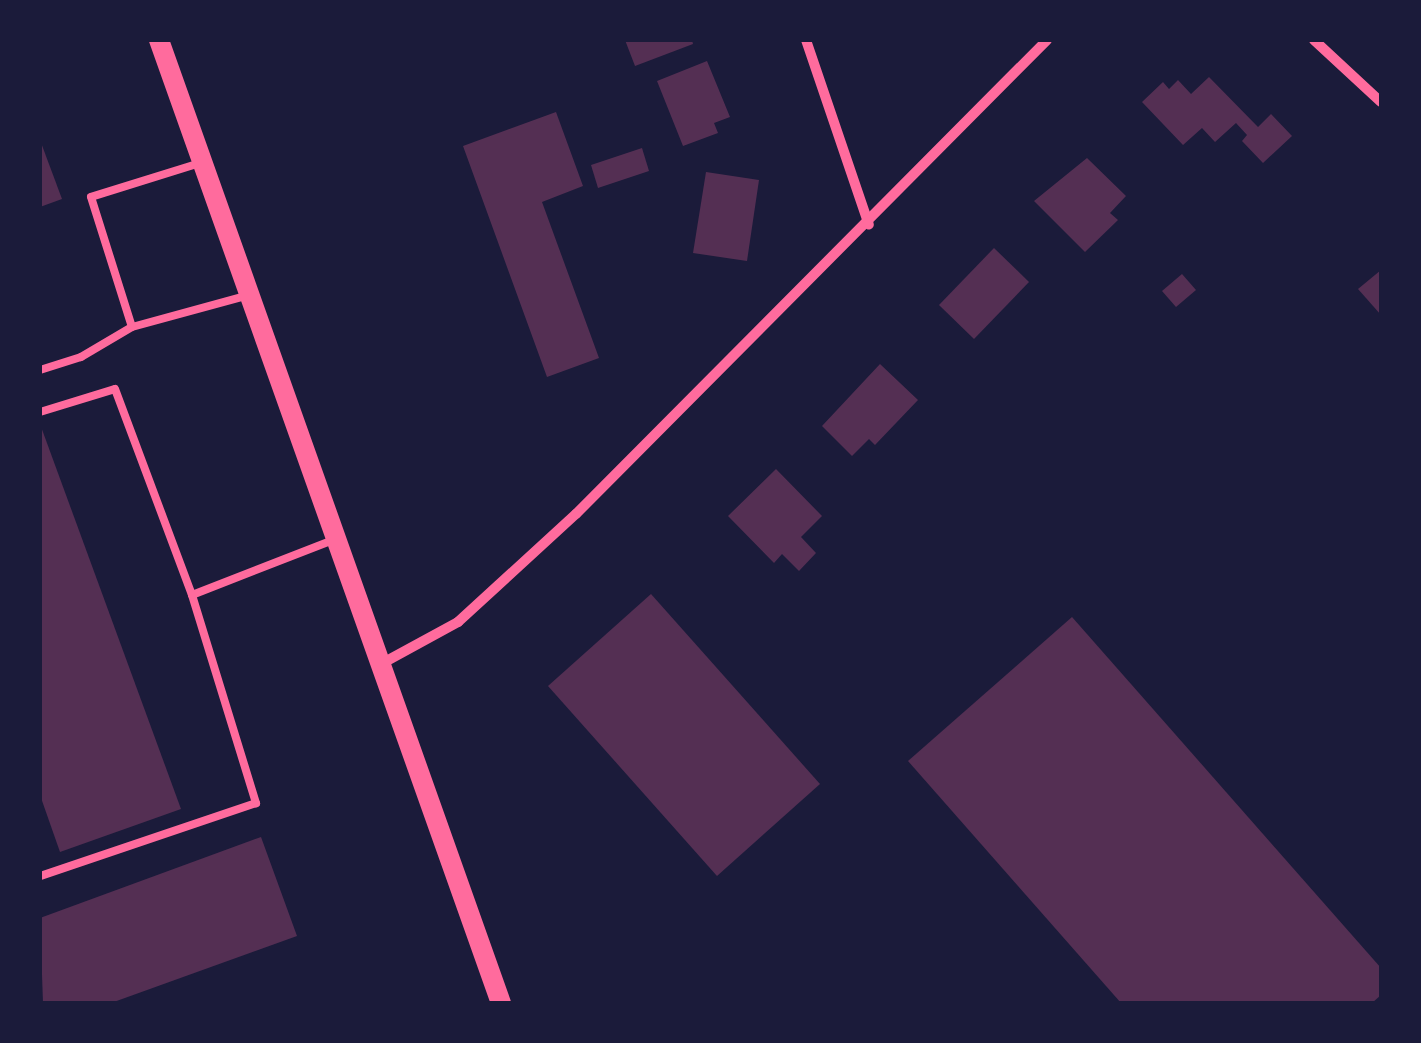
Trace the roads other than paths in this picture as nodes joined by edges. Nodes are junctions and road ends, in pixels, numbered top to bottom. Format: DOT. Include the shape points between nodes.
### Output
graph roads {
  1 [pos="159,40"];
  2 [pos="806,40"];
  3 [pos="1047,40"];
  4 [pos="1314,40"];
  5 [pos="1381,102"];
  6 [pos="202,162"];
  7 [pos="869,225"];
  8 [pos="249,296"];
  9 [pos="132,327"];
  10 [pos="40,370"];
  11 [pos="40,412"];
  12 [pos="336,539"];
  13 [pos="192,595"];
  14 [pos="381,664"];
  15 [pos="40,876"];
  16 [pos="500,1003"];
  1 -- 6 [label="main road"];
  2 -- 7 [label="street"];
  3 -- 7 [label="street"];
  4 -- 5 [label="street"];
  6 -- 8 [label="main road"];
  6 -- 9 [label="lane" via="91,196"];
  7 -- 14 [label="street" via="458,622"];
  8 -- 9 [label="lane"];
  8 -- 12 [label="main road"];
  9 -- 10 [label="lane" via="81,357"];
  11 -- 13 [label="lane" via="115,390"];
  12 -- 13 [label="lane"];
  12 -- 14 [label="main road"];
  13 -- 15 [label="lane" via="256,803"];
  14 -- 16 [label="main road"];
}
